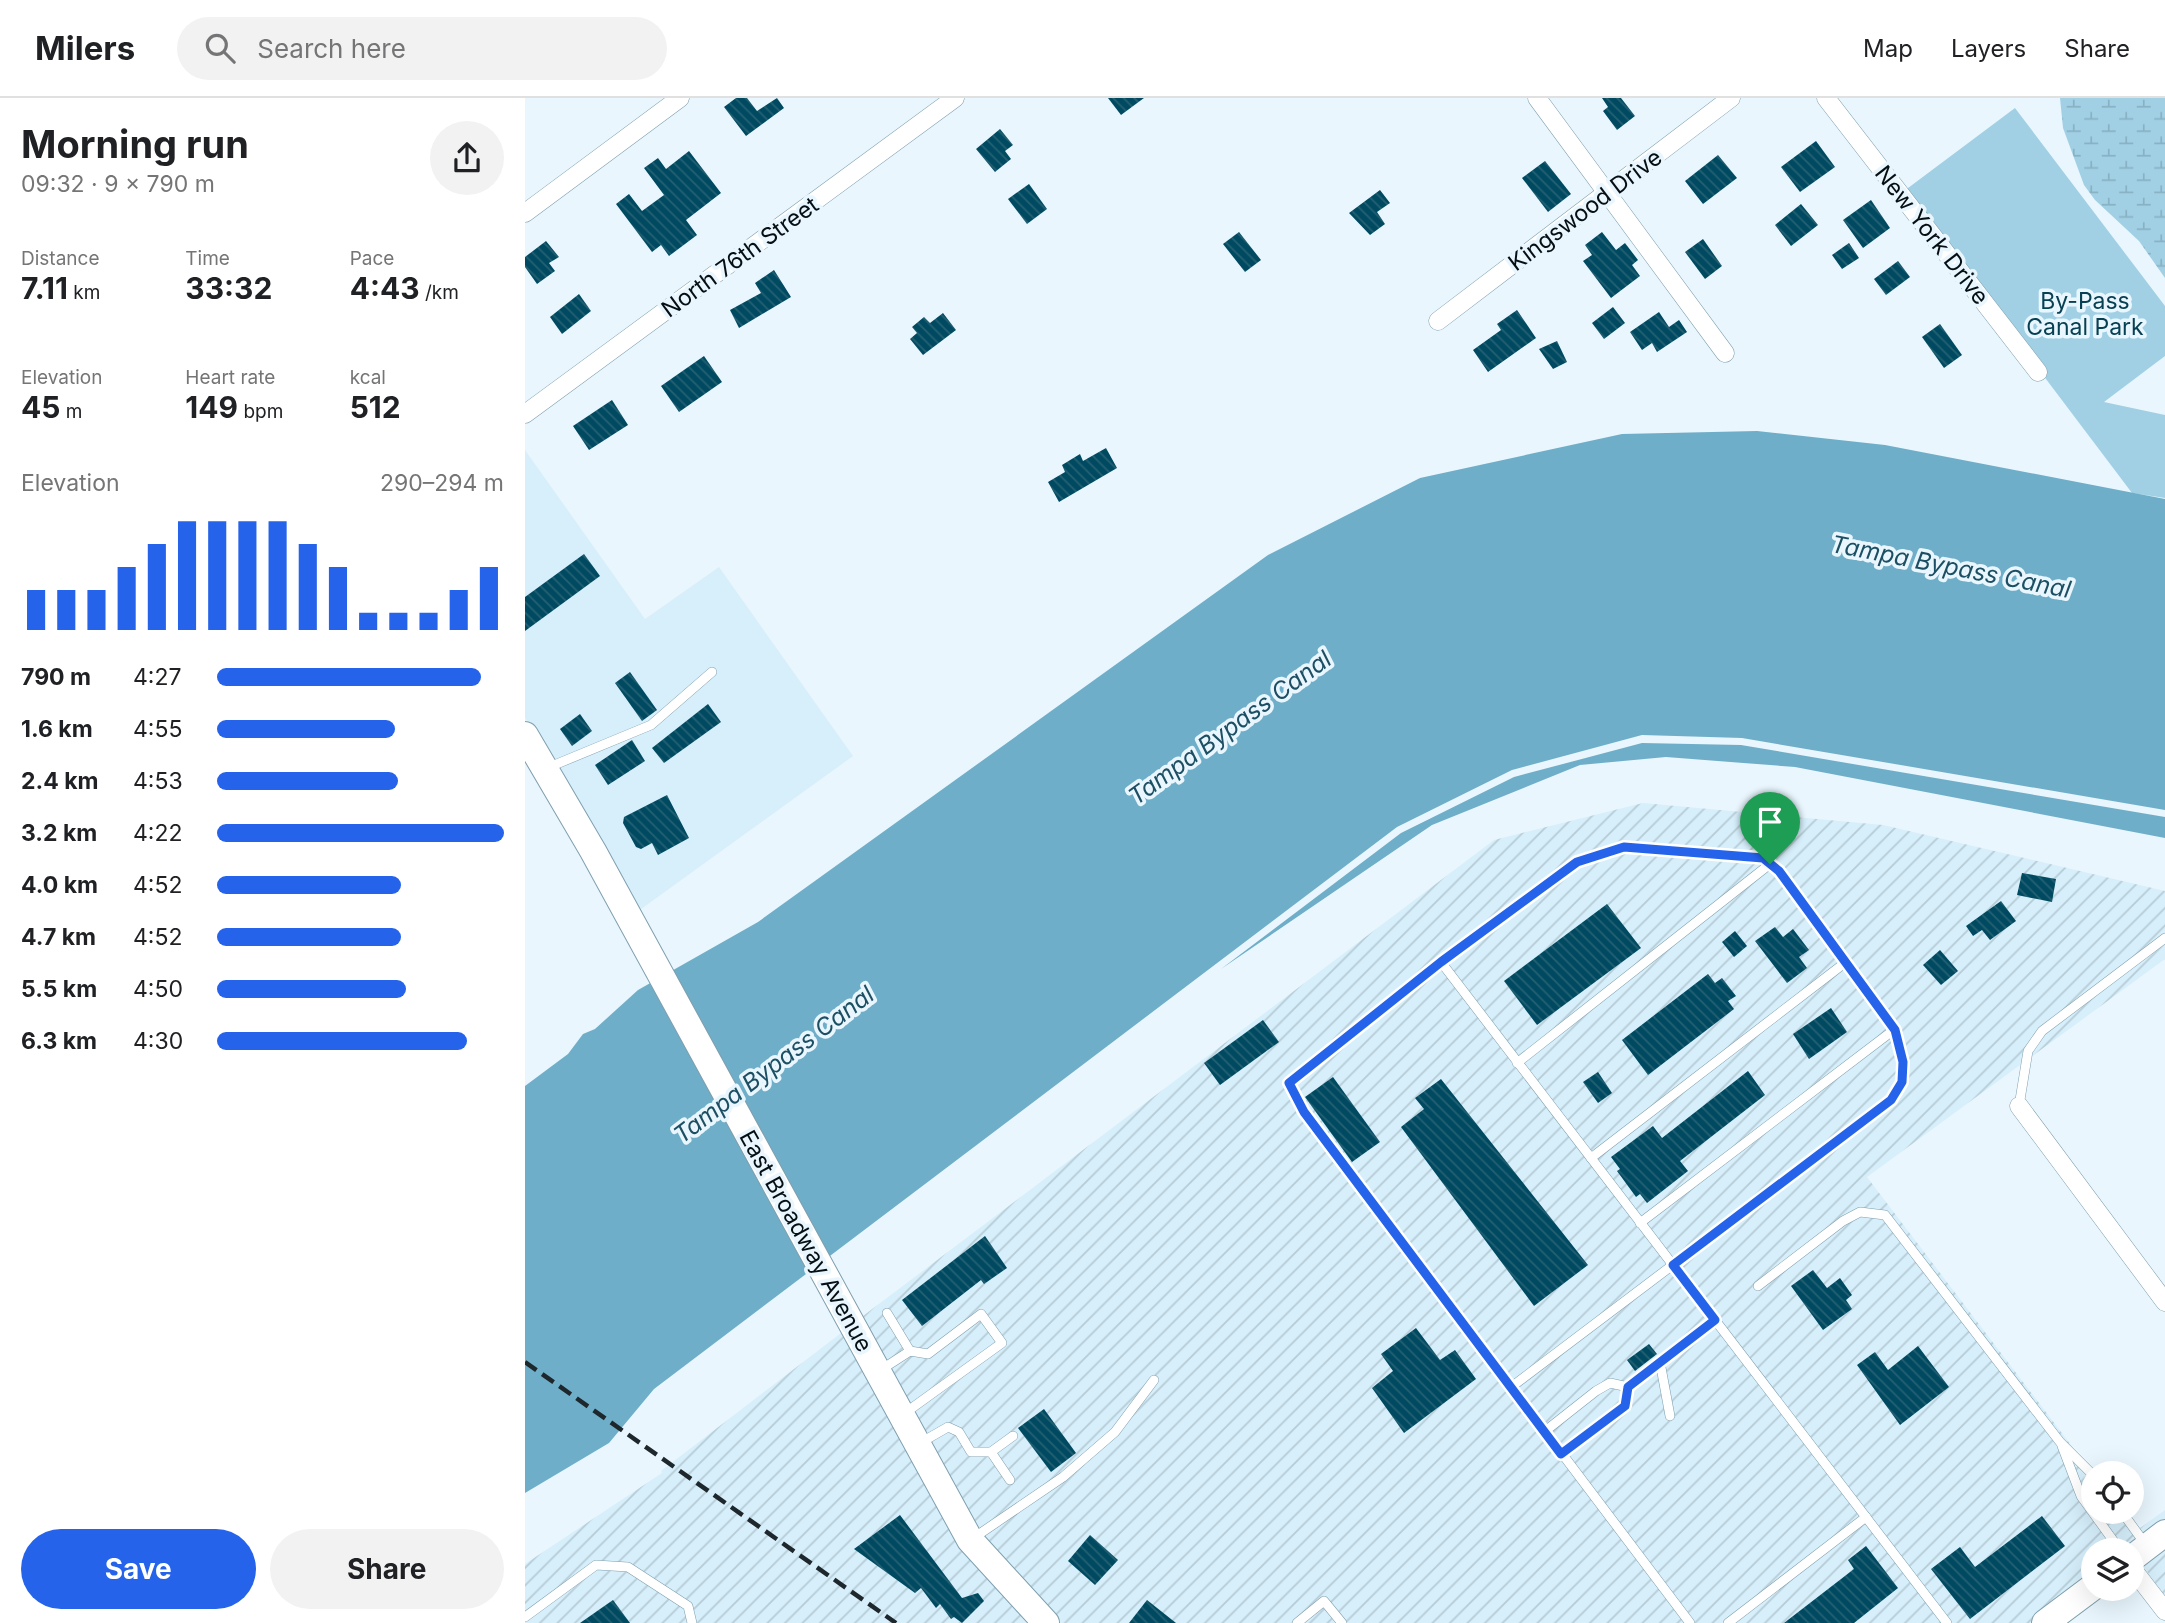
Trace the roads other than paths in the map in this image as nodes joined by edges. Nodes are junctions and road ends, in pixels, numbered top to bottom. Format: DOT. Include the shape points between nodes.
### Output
graph roads {
  1 [pos="680,98"];
  2 [pos="955,98"];
  3 [pos="1537,98"];
  4 [pos="1731,98"];
  5 [pos="1826,98"];
  6 [pos="1608,192"];
  7 [pos="525,213"];
  8 [pos="1439,321"];
  9 [pos="1725,353"];
  10 [pos="2038,372"];
  11 [pos="525,413"];
  12 [pos="712,672"];
  13 [pos="525,735"];
  14 [pos="546,769"];
  15 [pos="1770,864"];
  16 [pos="2165,938"];
  17 [pos="1441,962"];
  18 [pos="1846,962"];
  19 [pos="1895,1030"];
  20 [pos="1517,1063"];
  21 [pos="2019,1106"];
  22 [pos="1591,1158"];
  23 [pos="1640,1223"];
  24 [pos="1673,1265"];
  25 [pos="2158,1280"];
  26 [pos="1758,1286"];
  27 [pos="2165,1302"];
  28 [pos="887,1313"];
  29 [pos="1715,1320"];
  30 [pos="910,1351"];
  31 [pos="1660,1362"];
  32 [pos="878,1371"];
  33 [pos="1154,1380"];
  34 [pos="1628,1387"];
  35 [pos="1510,1388"];
  36 [pos="902,1415"];
  37 [pos="1670,1416"];
  38 [pos="1544,1432"];
  39 [pos="1013,1436"];
  40 [pos="2060,1441"];
  41 [pos="918,1444"];
  42 [pos="991,1452"];
  43 [pos="1561,1454"];
  44 [pos="2081,1463"];
  45 [pos="1010,1480"];
  46 [pos="1866,1517"];
  47 [pos="2111,1538"];
  48 [pos="970,1540"];
  49 [pos="2144,1551"];
  50 [pos="2081,1596"];
  51 [pos="2165,1611"];
  52 [pos="525,1617"];
  53 [pos="692,1623"];
  54 [pos="1046,1623"];
  55 [pos="1297,1623"];
  56 [pos="1342,1623"];
  57 [pos="1690,1623"];
  58 [pos="1728,1623"];
  59 [pos="1947,1623"];
  60 [pos="2045,1623"];
  1 -- 7 [label="street"];
  2 -- 11 [label="street, North 76th Street"];
  3 -- 6 [label="street"];
  4 -- 6 [label="street, Kingswood Drive"];
  5 -- 10 [label="street, New York Drive"];
  6 -- 8 [label="street, Kingswood Drive"];
  6 -- 9 [label="street"];
  12 -- 14 [label="lane" via="651,725"];
  13 -- 14 [label="main road, East Broadway Avenue"];
  14 -- 32 [label="main road, East Broadway Avenue"];
  15 -- 17 [label="lane" via="1763,858 1624,847 1577,862"];
  15 -- 18 [label="lane"];
  15 -- 20 [label="lane"];
  16 -- 21 [label="lane" via="2042,1031 2028,1051"];
  17 -- 20 [label="lane"];
  17 -- 35 [label="lane" via="1289,1083 1304,1112"];
  18 -- 19 [label="lane"];
  18 -- 22 [label="lane"];
  19 -- 23 [label="lane"];
  19 -- 24 [label="lane" via="1903,1062 1902,1082 1891,1100"];
  20 -- 22 [label="lane"];
  21 -- 25 [label="street"];
  22 -- 23 [label="lane"];
  23 -- 24 [label="lane"];
  24 -- 29 [label="lane"];
  24 -- 35 [label="lane"];
  25 -- 27 [label="street"];
  26 -- 40 [label="lane" via="1843,1221 1860,1212 1885,1215"];
  28 -- 30 [label="lane"];
  29 -- 31 [label="lane"];
  29 -- 46 [label="lane"];
  30 -- 32 [label="lane"];
  30 -- 36 [label="lane" via="928,1354 981,1314 1002,1343"];
  31 -- 34 [label="lane"];
  31 -- 37 [label="lane"];
  32 -- 36 [label="main road, East Broadway Avenue"];
  33 -- 48 [label="lane" via="1105,1441 1063,1477"];
  34 -- 38 [label="lane" via="1610,1383"];
  34 -- 43 [label="lane" via="1625,1406"];
  35 -- 38 [label="lane"];
  36 -- 41 [label="main road, East Broadway Avenue"];
  38 -- 43 [label="lane"];
  39 -- 42 [label="lane"];
  40 -- 44 [label="lane"];
  40 -- 47 [label="lane" via="2081,1496"];
  41 -- 42 [label="lane" via="948,1427 959,1432 971,1452"];
  41 -- 48 [label="main road, East Broadway Avenue"];
  42 -- 45 [label="lane"];
  43 -- 57 [label="lane"];
  46 -- 58 [label="lane"];
  46 -- 59 [label="lane"];
  48 -- 54 [label="main road, East Broadway Avenue"];
  49 -- 51 [label="street"];
  50 -- 60 [label="main road"];
  52 -- 53 [label="lane" via="596,1565 628,1567 688,1606"];
  55 -- 56 [label="lane" via="1324,1601"];
}
